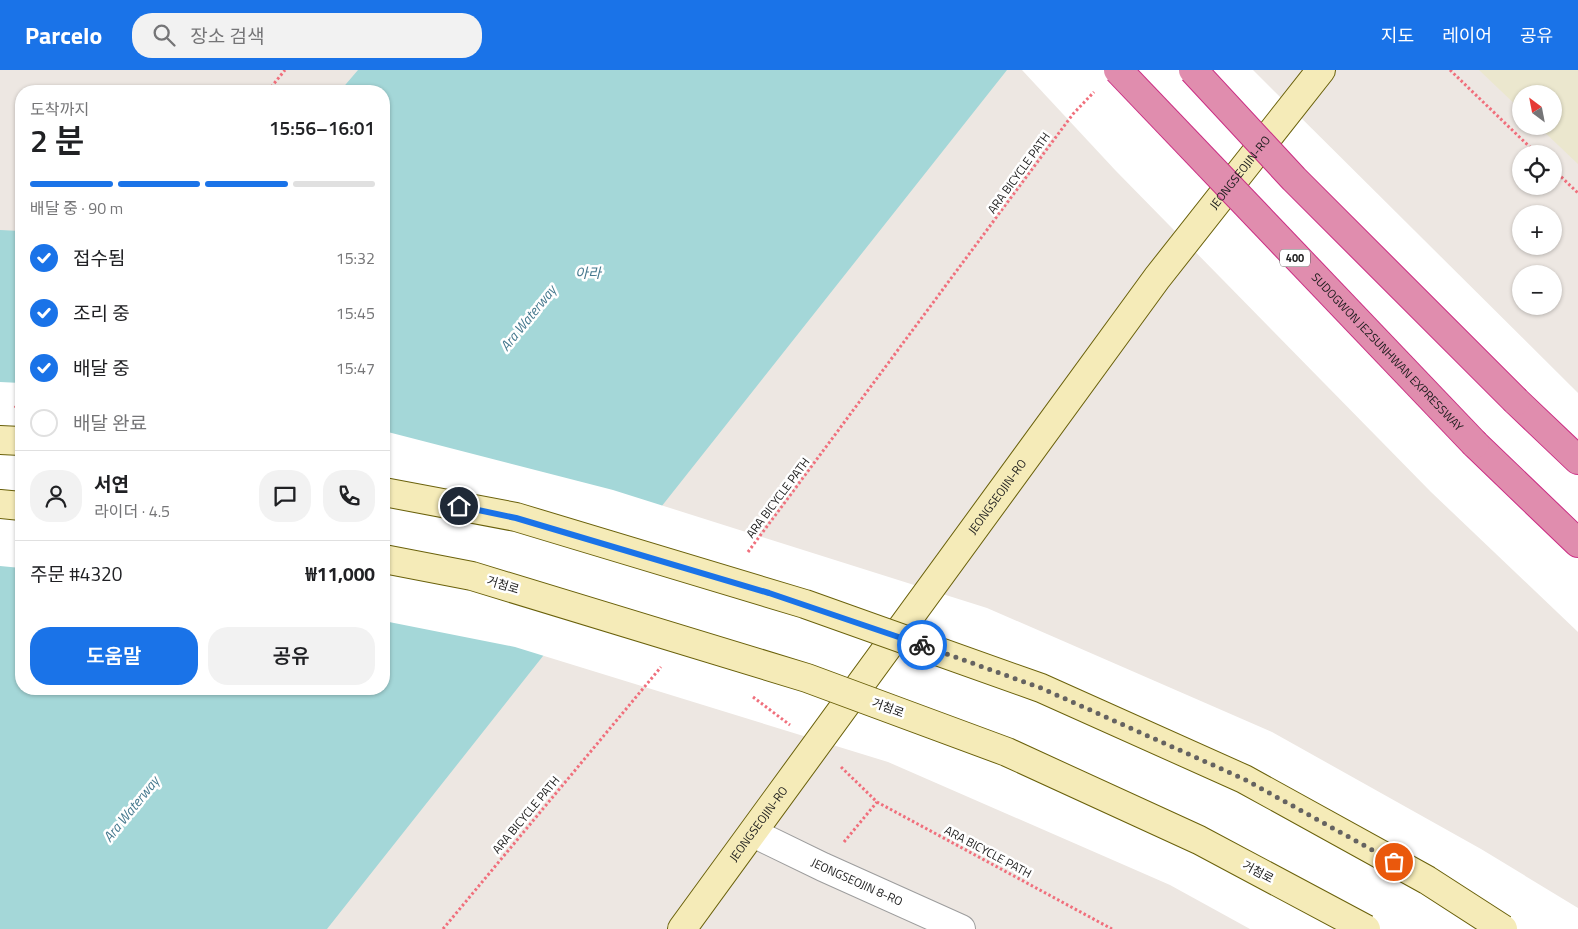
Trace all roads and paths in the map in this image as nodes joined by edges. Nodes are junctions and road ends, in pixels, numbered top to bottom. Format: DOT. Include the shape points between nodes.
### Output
graph roads {
  1 [pos="286,70"];
  2 [pos="1118,70"];
  3 [pos="1193,70"];
  4 [pos="1321,70"];
  5 [pos="1450,70"];
  6 [pos="273,85"];
  7 [pos="1098,89"];
  8 [pos="1528,145"];
  9 [pos="1562,178"];
  10 [pos="1578,193"];
  11 [pos="0,440"];
  12 [pos="15,441"];
  13 [pos="1578,460"];
  14 [pos="390,493"];
  15 [pos="0,504"];
  16 [pos="15,505"];
  17 [pos="1578,543"];
  18 [pos="746,555"];
  19 [pos="390,560"];
  20 [pos="662,665"];
  21 [pos="838,764"];
  22 [pos="877,802"];
  23 [pos="753,833"];
  24 [pos="823,867"];
  25 [pos="444,929"];
  26 [pos="682,929"];
  27 [pos="961,929"];
  28 [pos="1112,929"];
  29 [pos="1366,929"];
  30 [pos="1503,929"];
  1 -- 6 [label="path"];
  2 -- 17 [label="highway, SUDOGWON JE2SUNHWAN EXPRESSWAY / 400, bridge" via="1475,444"];
  3 -- 13 [label="highway, bridge" via="1294,179"];
  4 -- 23 [label="street, JEONGSEOJIN-RO" via="1157,278"];
  5 -- 8 [label="path"];
  7 -- 18 [label="path, ARA BICYCLE PATH" via="1073,114"];
  9 -- 10 [label="path"];
  11 -- 12 [label="street"];
  14 -- 30 [label="street, bridge" via="516,518 805,604 1041,688 1244,779 1427,880"];
  15 -- 16 [label="street"];
  19 -- 29 [label="street, 거첨로, bridge" via="472,576 808,678 1007,752 1199,840"];
  20 -- 25 [label="path, ARA BICYCLE PATH"];
  21 -- 22 [label="path, ARA BICYCLE PATH"];
  22 -- 24 [label="path"];
  22 -- 28 [label="path, ARA BICYCLE PATH"];
  23 -- 24 [label="street, JEONGSEOJIN 8-RO"];
  23 -- 26 [label="street, JEONGSEOJIN-RO"];
  24 -- 27 [label="street, JEONGSEOJIN 8-RO"];
}
